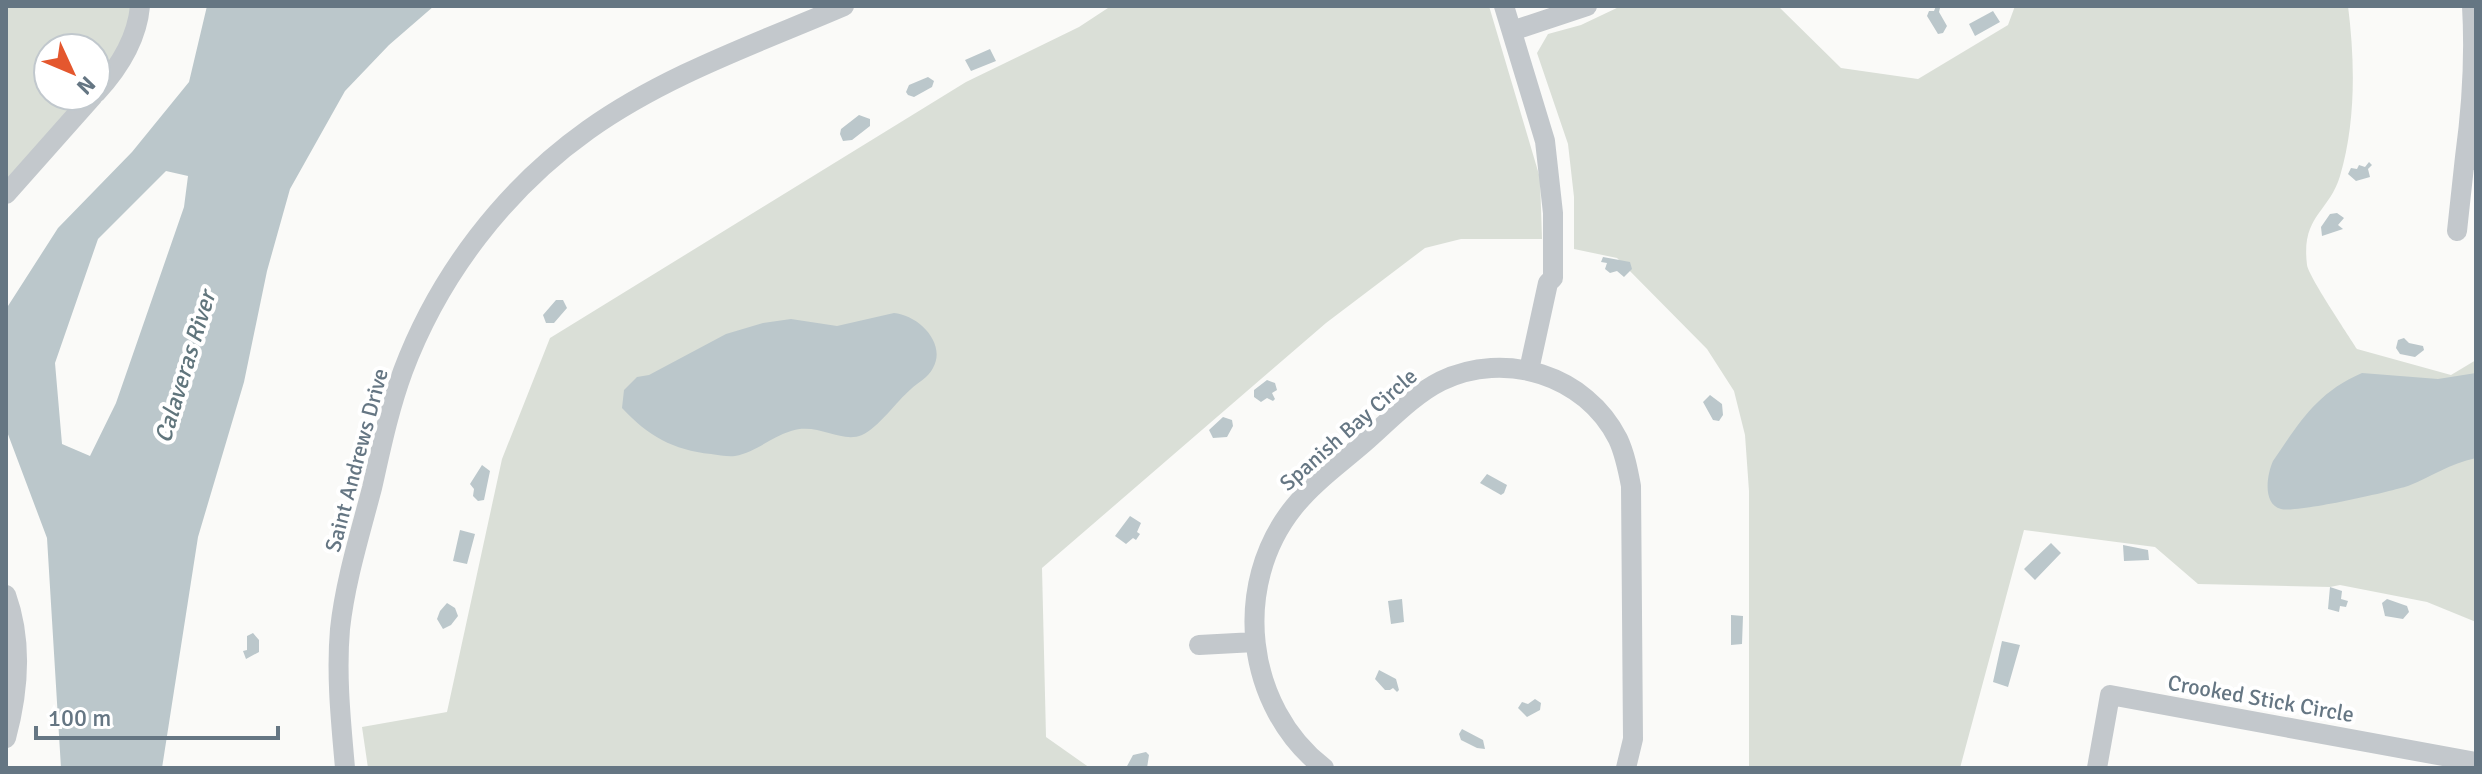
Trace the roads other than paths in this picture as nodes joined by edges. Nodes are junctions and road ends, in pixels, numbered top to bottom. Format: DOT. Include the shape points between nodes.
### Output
graph roads {
  1 [pos="140,6"];
  2 [pos="844,6"];
  3 [pos="1504,6"];
  4 [pos="1587,6"];
  5 [pos="2472,6"];
  6 [pos="1512,31"];
  7 [pos="112,73"];
  8 [pos="79,112"];
  9 [pos="2471,159"];
  10 [pos="6,194"];
  11 [pos="2457,231"];
  12 [pos="1529,370"];
  13 [pos="6,595"];
  14 [pos="1255,642"];
  15 [pos="1199,645"];
  16 [pos="6,738"];
  17 [pos="2476,762"];
  18 [pos="345,768"];
  19 [pos="1324,768"];
  20 [pos="1626,768"];
  21 [pos="2097,768"];
  1 -- 7 [label="street" via="129,46"];
  2 -- 18 [label="street, Saint Andrews Drive" via="666,84 588,129 526,182 442,289 389,414 347,590 338,668"];
  3 -- 6 [label="street"];
  4 -- 6 [label="street"];
  5 -- 9 [label="street"];
  6 -- 12 [label="street" via="1545,141 1553,213 1553,278"];
  8 -- 10 [label="street"];
  9 -- 11 [label="street"];
  12 -- 14 [label="street, Spanish Bay Circle" via="1485,368 1439,382 1310,489 1267,554 1254,605"];
  12 -- 20 [label="street, Spanish Bay Circle" via="1569,386 1589,401 1605,418 1626,460 1631,486 1633,739"];
  13 -- 16 [label="street" via="18,658"];
  14 -- 15 [label="street"];
  14 -- 19 [label="street, Spanish Bay Circle" via="1280,718"];
  17 -- 21 [label="street, Crooked Stick Circle" via="2110,695"];
}
